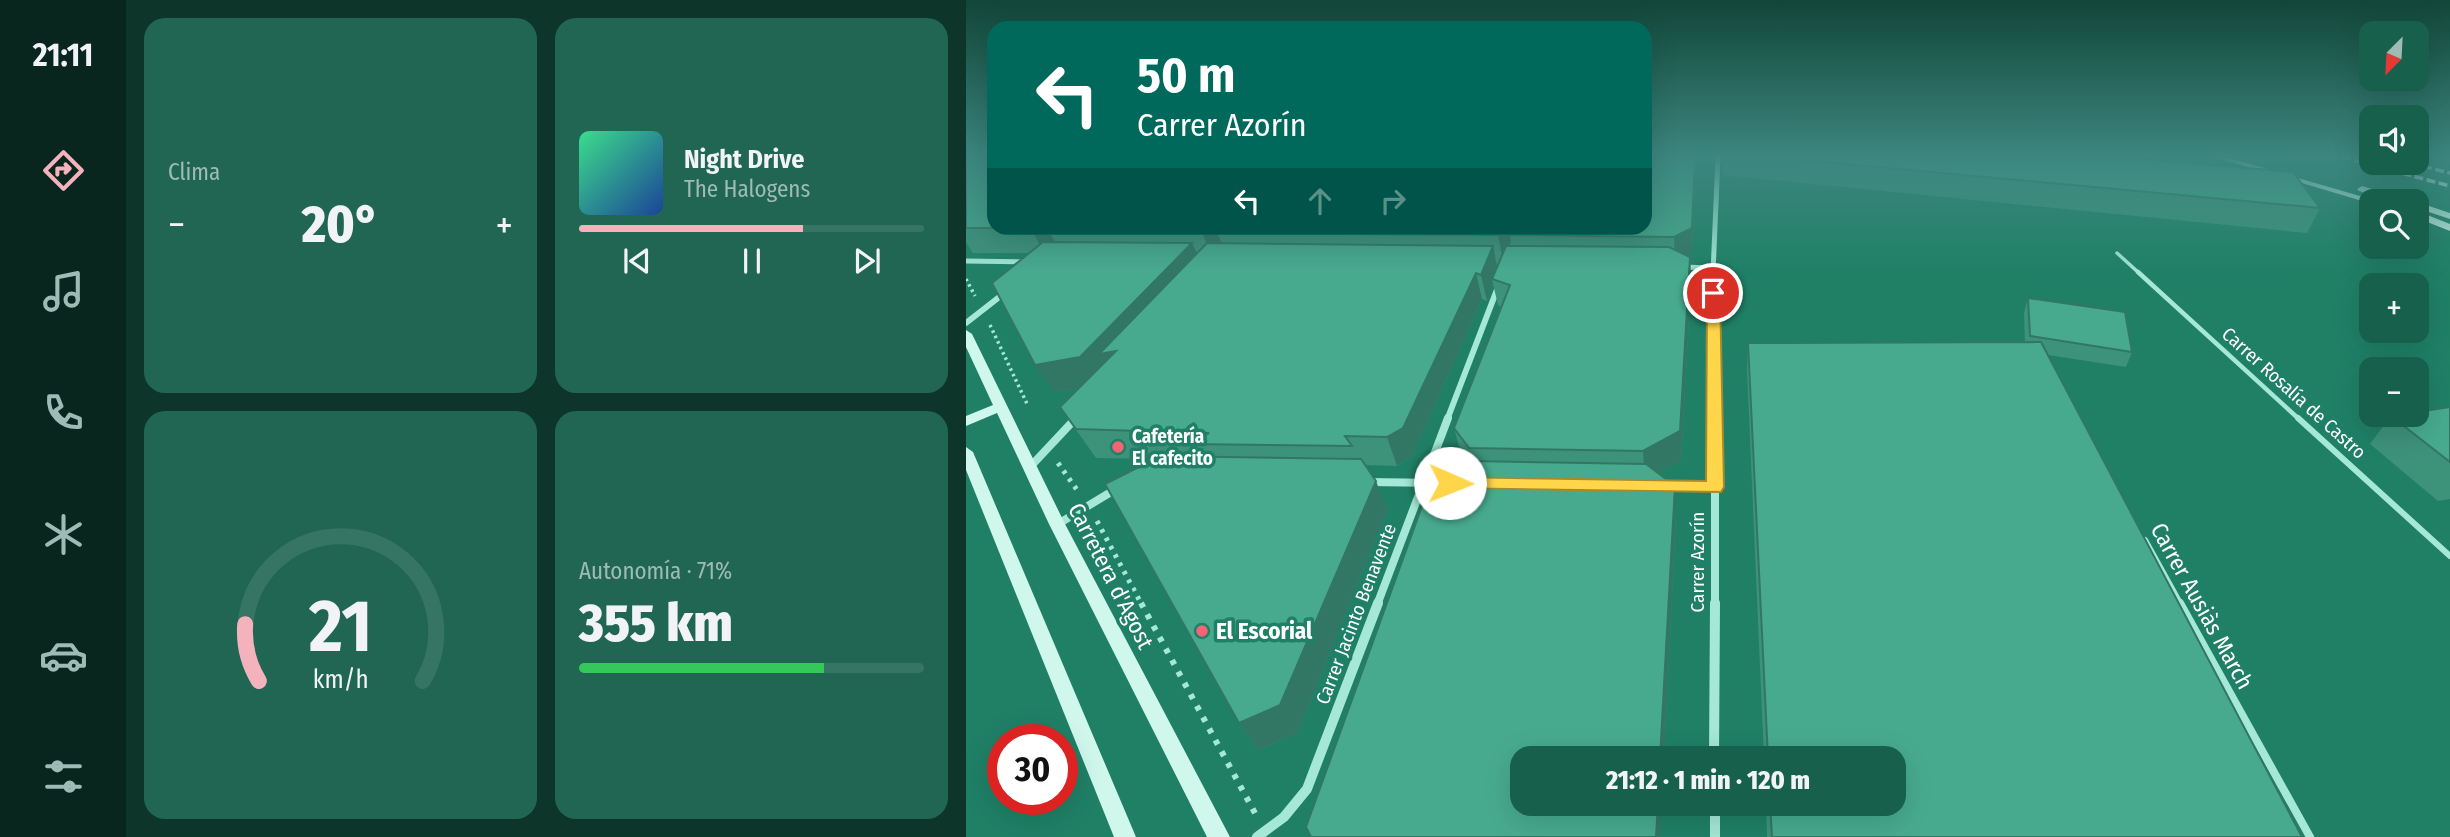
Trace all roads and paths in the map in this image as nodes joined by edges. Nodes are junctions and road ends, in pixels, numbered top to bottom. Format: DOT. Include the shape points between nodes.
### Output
graph roads {
  1 [pos="1716,196"];
  2 [pos="2429,209"];
  3 [pos="2450,216"];
  4 [pos="2429,219"];
  5 [pos="2450,229"];
  6 [pos="2117,253"];
  7 [pos="966,261"];
  8 [pos="1031,262"];
  9 [pos="1672,267"];
  10 [pos="1713,268"];
  11 [pos="966,279"];
  12 [pos="1501,279"];
  13 [pos="1013,286"];
  14 [pos="983,310"];
  15 [pos="966,323"];
  16 [pos="966,334"];
  17 [pos="1000,407"];
  18 [pos="1030,411"];
  19 [pos="1081,412"];
  20 [pos="966,421"];
  21 [pos="1048,449"];
  22 [pos="966,452"];
  23 [pos="1029,467"];
  24 [pos="1356,482"];
  25 [pos="1423,483"];
  26 [pos="1450,483"];
  27 [pos="1651,486"];
  28 [pos="1124,487"];
  29 [pos="1715,487"];
  30 [pos="1089,506"];
  31 [pos="1057,524"];
  32 [pos="2143,536"];
  33 [pos="2450,556"];
  34 [pos="1714,746"];
  35 [pos="1715,816"];
  36 [pos="1261,834"];
  37 [pos="1125,837"];
  38 [pos="1219,837"];
  39 [pos="1715,837"];
  40 [pos="2311,837"];
  1 -- 10 [label="street, Carrer Azorín"];
  2 -- 3 [label="main road"];
  4 -- 5 [label="main road"];
  6 -- 33 [label="lane, Carrer Rosalía de Castro"];
  7 -- 8 [label="street"];
  9 -- 10 [label="street"];
  10 -- 29 [label="street, Carrer Azorín"];
  11 -- 14 [label="path"];
  12 -- 25 [label="street, Carrer Jacinto Benavente"];
  13 -- 14 [label="street"];
  14 -- 15 [label="street"];
  14 -- 18 [label="path"];
  16 -- 17 [label="main road, Carretera d'Agost"];
  17 -- 20 [label="main road"];
  17 -- 23 [label="main road, Carretera d'Agost"];
  19 -- 21 [label="street"];
  21 -- 23 [label="street"];
  21 -- 30 [label="path"];
  22 -- 37 [label="main road"];
  23 -- 31 [label="main road, Carretera d'Agost"];
  24 -- 25 [label="street"];
  25 -- 26 [label="street"];
  25 -- 36 [label="street, Carrer Jacinto Benavente" via="1307,789 1284,817"];
  27 -- 29 [label="street"];
  28 -- 30 [label="street"];
  29 -- 34 [label="street, Carrer Azorín"];
  30 -- 31 [label="street"];
  30 -- 36 [label="path"];
  31 -- 38 [label="main road, Carretera d'Agost"];
  32 -- 40 [label="lane, Carrer Ausiàs March"];
  35 -- 39 [label="street"];
}
